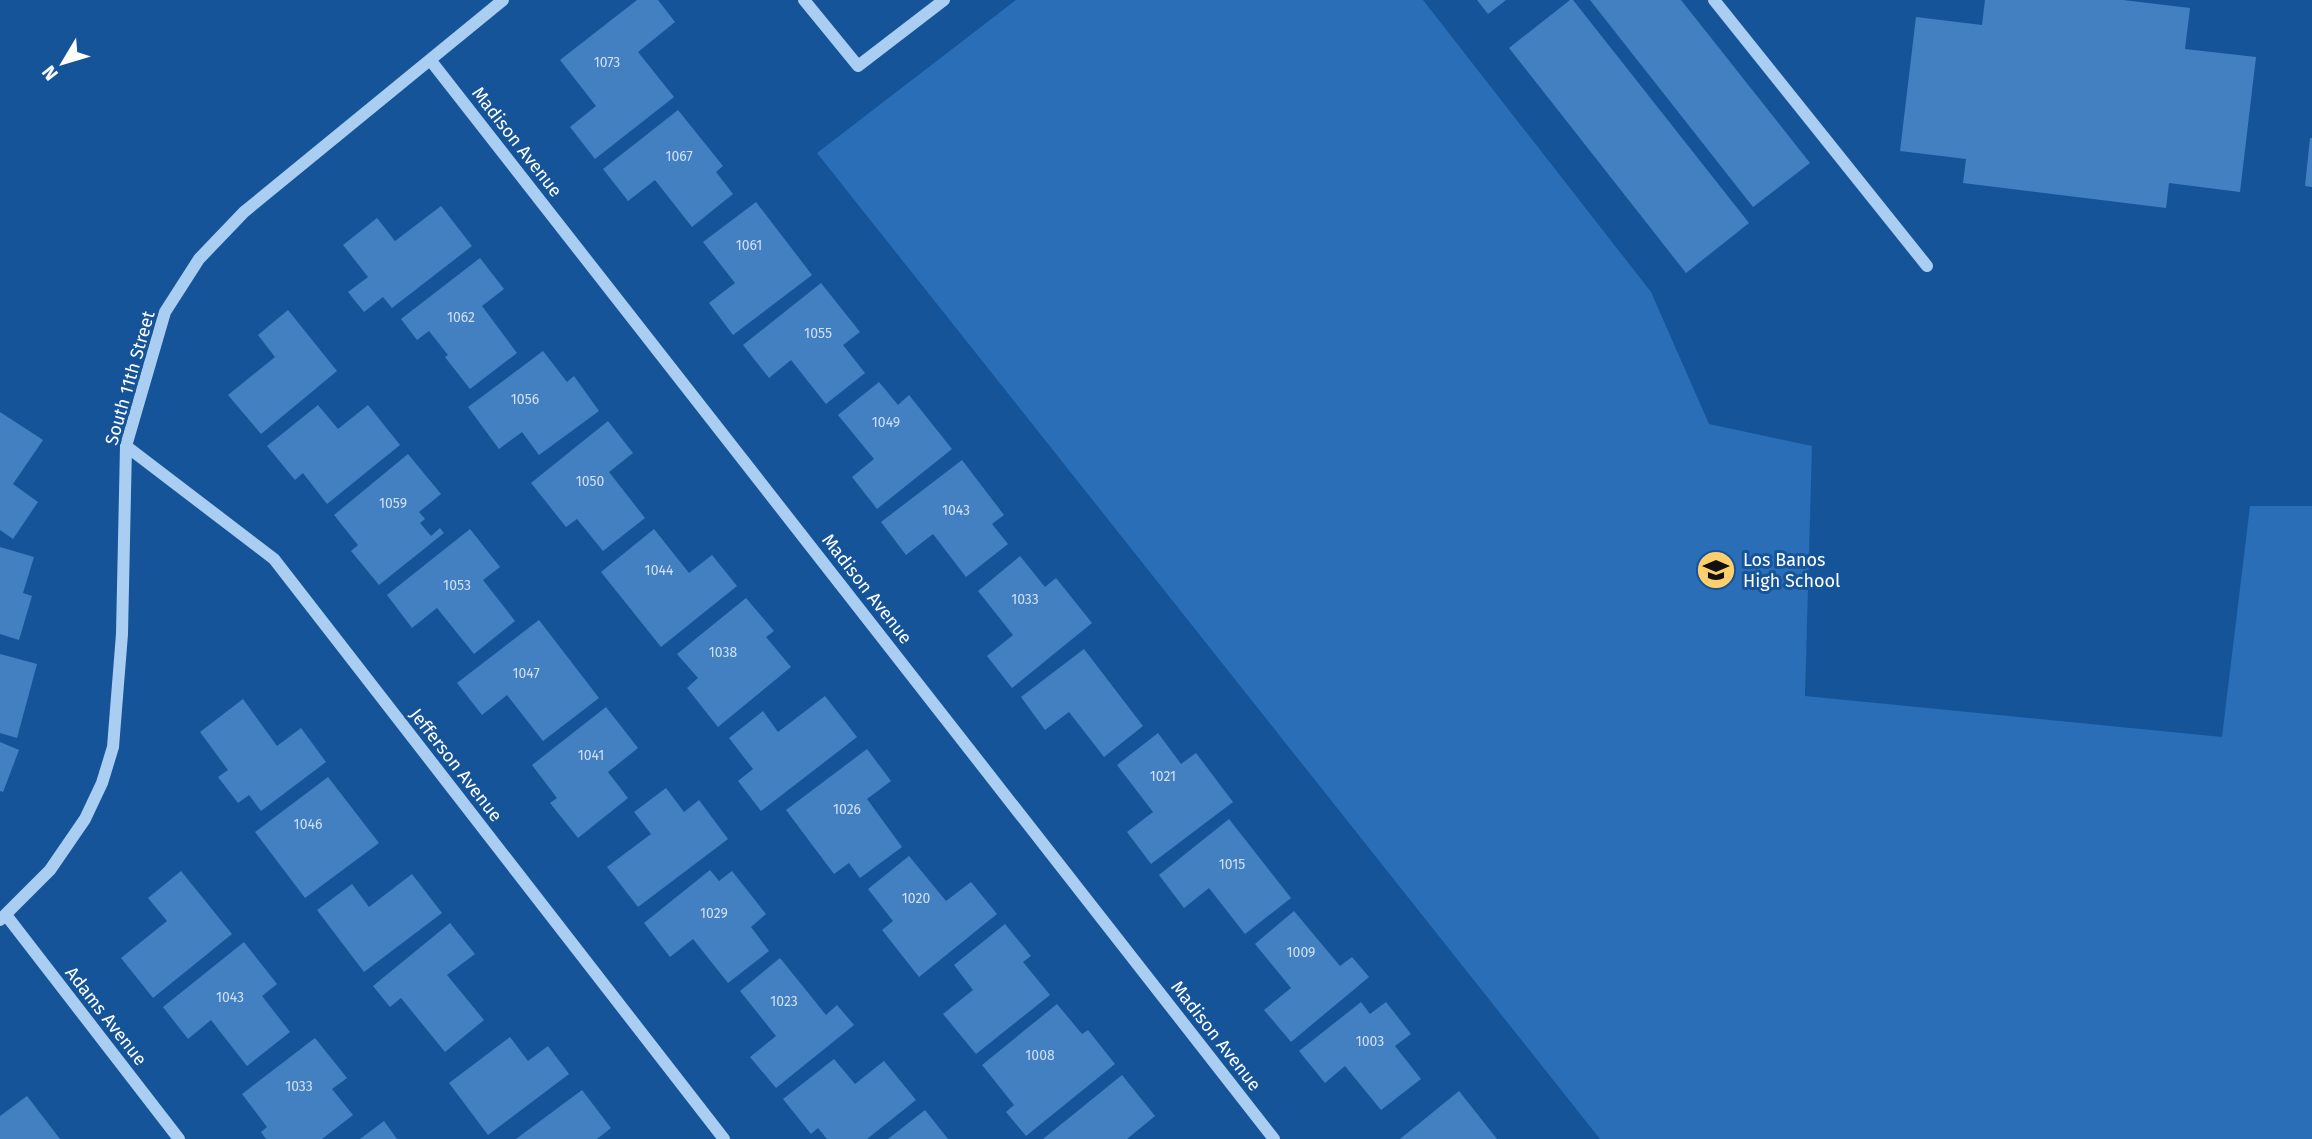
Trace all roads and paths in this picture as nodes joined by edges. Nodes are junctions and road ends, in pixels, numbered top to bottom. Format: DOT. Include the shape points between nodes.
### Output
graph roads {
  1 [pos="503,0"];
  2 [pos="804,0"];
  3 [pos="944,0"];
  4 [pos="1714,0"];
  5 [pos="431,61"];
  6 [pos="1927,266"];
  7 [pos="126,446"];
  8 [pos="3,918"];
  9 [pos="179,1139"];
  10 [pos="724,1139"];
  11 [pos="1274,1139"];
  1 -- 5 [label="street, South 11th Street"];
  2 -- 3 [label="street" via="858,66"];
  4 -- 6 [label="street"];
  5 -- 7 [label="street, South 11th Street" via="244,212 200,259 165,312"];
  5 -- 11 [label="street, Madison Avenue"];
  7 -- 8 [label="street, South 11th Street" via="122,634 113,747 85,819 50,870"];
  7 -- 10 [label="street, Jefferson Avenue" via="274,559"];
  8 -- 9 [label="street, Adams Avenue"];
}
